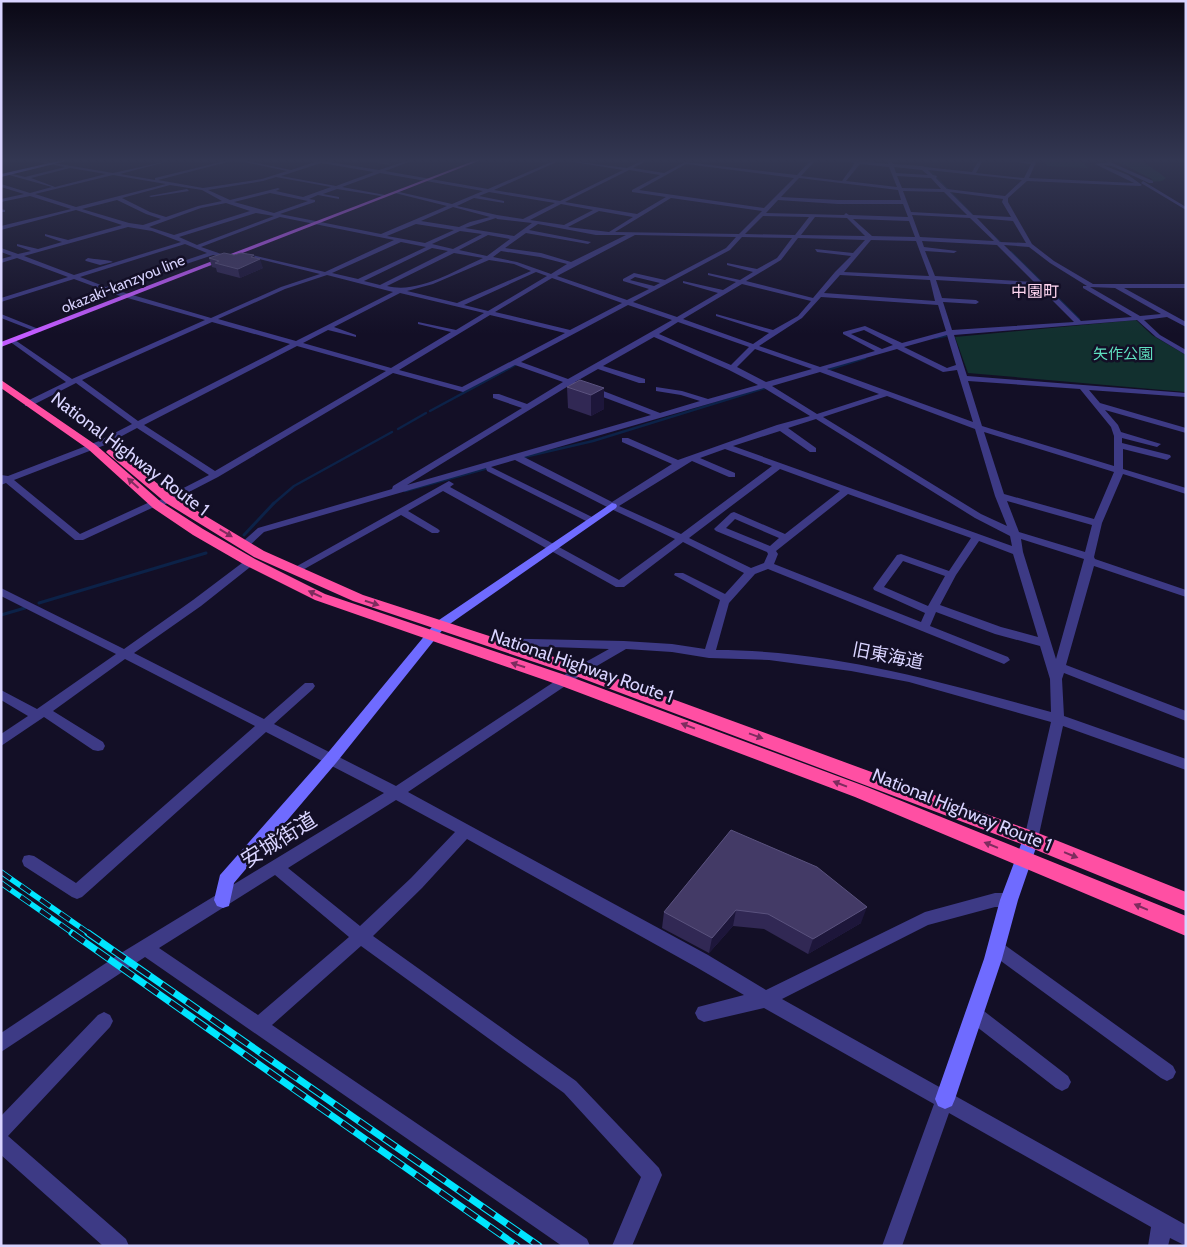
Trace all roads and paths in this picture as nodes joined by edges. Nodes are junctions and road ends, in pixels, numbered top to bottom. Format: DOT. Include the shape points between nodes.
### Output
graph roads {
  1 [pos="40,218"];
  2 [pos="106,218"];
  3 [pos="168,218"];
  4 [pos="233,218"];
  5 [pos="270,218"];
  6 [pos="293,218"];
  7 [pos="328,218"];
  8 [pos="425,218"];
  9 [pos="492,218"];
  10 [pos="508,218"];
  11 [pos="528,218"];
  12 [pos="581,218"];
  13 [pos="635,218"];
  14 [pos="758,218"];
  15 [pos="811,218"];
  16 [pos="848,218"];
  17 [pos="911,218"];
  18 [pos="974,218"];
  19 [pos="997,218"];
  20 [pos="1014,219"];
  21 [pos="524,220"];
  22 [pos="416,222"];
  23 [pos="537,222"];
  24 [pos="316,223"];
  25 [pos="128,225"];
  26 [pos="145,226"];
  27 [pos="564,227"];
  28 [pos="1,228"];
  29 [pos="458,230"];
  30 [pos="525,231"];
  31 [pos="596,232"];
  32 [pos="611,232"];
  33 [pos="636,233"];
  34 [pos="53,234"];
  35 [pos="485,235"];
  36 [pos="741,235"];
  37 [pos="382,236"];
  38 [pos="554,236"];
  39 [pos="173,237"];
  40 [pos="962,237"];
  41 [pos="993,237"];
  42 [pos="514,238"];
  43 [pos="870,238"];
  44 [pos="795,239"];
  45 [pos="918,239"];
  46 [pos="400,240"];
  47 [pos="67,242"];
  48 [pos="186,242"];
  49 [pos="588,242"];
  50 [pos="1001,244"];
  51 [pos="19,245"];
  52 [pos="429,245"];
  53 [pos="824,245"];
  54 [pos="1021,245"];
  55 [pos="1030,245"];
  56 [pos="196,247"];
  57 [pos="501,249"];
  58 [pos="922,249"];
  59 [pos="1,250"];
  60 [pos="38,250"];
  61 [pos="453,250"];
  62 [pos="818,250"];
  63 [pos="954,251"];
  64 [pos="239,253"];
  65 [pos="211,254"];
  66 [pos="854,255"];
  67 [pos="18,256"];
  68 [pos="228,258"];
  69 [pos="488,258"];
  70 [pos="132,259"];
  71 [pos="88,260"];
  72 [pos="1,261"];
  73 [pos="572,264"];
  74 [pos="729,264"];
  75 [pos="720,269"];
  76 [pos="537,270"];
  77 [pos="757,271"];
  78 [pos="837,273"];
  79 [pos="325,274"];
  80 [pos="710,274"];
  81 [pos="554,275"];
  82 [pos="749,276"];
  83 [pos="75,277"];
  84 [pos="703,279"];
  85 [pos="933,279"];
  86 [pos="741,281"];
  87 [pos="357,282"];
  88 [pos="664,282"];
  89 [pos="685,282"];
  90 [pos="1040,284"];
  91 [pos="732,286"];
  92 [pos="1116,286"];
  93 [pos="1186,286"];
  94 [pos="380,287"];
  95 [pos="654,288"];
  96 [pos="106,289"];
  97 [pos="399,291"];
  98 [pos="723,292"];
  99 [pos="929,294"];
  100 [pos="128,297"];
  101 [pos="817,298"];
  102 [pos="938,299"];
  103 [pos="1,300"];
  104 [pos="628,301"];
  105 [pos="976,302"];
  106 [pos="458,305"];
  107 [pos="491,313"];
  108 [pos="718,315"];
  109 [pos="1169,315"];
  110 [pos="1,316"];
  111 [pos="1137,317"];
  112 [pos="677,319"];
  113 [pos="210,320"];
  114 [pos="420,323"];
  115 [pos="1080,324"];
  116 [pos="1186,325"];
  117 [pos="329,328"];
  118 [pos="39,331"];
  119 [pos="458,332"];
  120 [pos="774,332"];
  121 [pos="573,333"];
  122 [pos="950,333"];
  123 [pos="654,334"];
  124 [pos="354,336"];
  125 [pos="13,341"];
  126 [pos="296,345"];
  127 [pos="1,346"];
  128 [pos="754,346"];
  129 [pos="898,346"];
  130 [pos="880,351"];
  131 [pos="1186,353"];
  132 [pos="514,362"];
  133 [pos="596,366"];
  134 [pos="959,367"];
  135 [pos="732,368"];
  136 [pos="393,370"];
  137 [pos="822,370"];
  138 [pos="1,373"];
  139 [pos="962,378"];
  140 [pos="74,381"];
  141 [pos="642,381"];
  142 [pos="569,382"];
  143 [pos="1,383"];
  144 [pos="767,386"];
  145 [pos="1082,387"];
  146 [pos="659,389"];
  147 [pos="886,394"];
  148 [pos="496,396"];
  149 [pos="1186,396"];
  150 [pos="34,401"];
  151 [pos="710,402"];
  152 [pos="1097,406"];
  153 [pos="528,407"];
  154 [pos="661,416"];
  155 [pos="814,416"];
  156 [pos="138,425"];
  157 [pos="780,427"];
  158 [pos="978,427"];
  159 [pos="1186,430"];
  160 [pos="1117,434"];
  161 [pos="625,440"];
  162 [pos="1157,444"];
  163 [pos="97,445"];
  164 [pos="1118,445"];
  165 [pos="725,446"];
  166 [pos="813,450"];
  167 [pos="1167,457"];
  168 [pos="692,458"];
  169 [pos="520,459"];
  170 [pos="679,464"];
  171 [pos="779,465"];
  172 [pos="490,470"];
  173 [pos="1120,472"];
  174 [pos="215,475"];
  175 [pos="732,475"];
  176 [pos="3,479"];
  177 [pos="443,487"];
  178 [pos="844,491"];
  179 [pos="1186,491"];
  180 [pos="383,496"];
  181 [pos="1000,496"];
  182 [pos="161,503"];
  183 [pos="612,506"];
  184 [pos="401,511"];
  185 [pos="592,520"];
  186 [pos="1097,523"];
  187 [pos="435,531"];
  188 [pos="1015,534"];
  189 [pos="977,537"];
  190 [pos="682,538"];
  191 [pos="787,538"];
  192 [pos="245,544"];
  193 [pos="552,546"];
  194 [pos="771,550"];
  195 [pos="1018,552"];
  196 [pos="1089,559"];
  197 [pos="250,562"];
  198 [pos="768,564"];
  199 [pos="295,570"];
  200 [pos="751,572"];
  201 [pos="679,575"];
  202 [pos="951,575"];
  203 [pos="1,591"];
  204 [pos="1186,594"];
  205 [pos="726,599"];
  206 [pos="932,609"];
  207 [pos="440,625"];
  208 [pos="924,627"];
  209 [pos="429,636"];
  210 [pos="488,641"];
  211 [pos="1046,644"];
  212 [pos="624,645"];
  213 [pos="124,652"];
  214 [pos="709,654"];
  215 [pos="1004,660"];
  216 [pos="1058,673"];
  217 [pos="572,676"];
  218 [pos="309,686"];
  219 [pos="1,694"];
  220 [pos="40,713"];
  221 [pos="1186,716"];
  222 [pos="1058,719"];
  223 [pos="266,726"];
  224 [pos="1,741"];
  225 [pos="98,746"];
  226 [pos="332,759"];
  227 [pos="1186,765"];
  228 [pos="396,793"];
  229 [pos="465,831"];
  230 [pos="1031,839"];
  231 [pos="1024,858"];
  232 [pos="29,861"];
  233 [pos="276,867"];
  234 [pos="223,900"];
  235 [pos="1009,900"];
  236 [pos="1186,902"];
  237 [pos="1186,926"];
  238 [pos="361,937"];
  239 [pos="146,948"];
  240 [pos="996,948"];
  241 [pos="765,998"];
  242 [pos="704,1014"];
  243 [pos="974,1014"];
  244 [pos="104,1021"];
  245 [pos="259,1025"];
  246 [pos="1,1043"];
  247 [pos="1166,1072"];
  248 [pos="1062,1082"];
  249 [pos="945,1099"];
  250 [pos="1,1130"];
  251 [pos="1,1142"];
  252 [pos="1162,1223"];
  253 [pos="1186,1236"];
  254 [pos="119,1246"];
  255 [pos="580,1246"];
  256 [pos="622,1246"];
  257 [pos="892,1246"];
  258 [pos="1158,1246"];
  1 -- 28 [label="street"];
  2 -- 25 [label="street"];
  3 -- 26 [label="street"];
  4 -- 39 [label="street"];
  5 -- 56 [label="street"];
  6 -- 24 [label="street"];
  7 -- 24 [label="main road, okazaki-kanzyou line"];
  8 -- 22 [label="street"];
  9 -- 29 [label="street"];
  10 -- 21 [label="street"];
  11 -- 21 [label="street"];
  12 -- 27 [label="street"];
  13 -- 32 [label="street"];
  14 -- 36 [label="street"];
  15 -- 44 [label="street"];
  16 -- 43 [label="street"];
  17 -- 45 [label="street"];
  18 -- 41 [label="street"];
  19 -- 20 [label="street"];
  20 -- 55 [label="street"];
  21 -- 23 [label="street"];
  22 -- 29 [label="street"];
  22 -- 37 [label="street"];
  23 -- 27 [label="street"];
  23 -- 30 [label="street"];
  24 -- 37 [label="street"];
  24 -- 64 [label="main road, okazaki-kanzyou line"];
  25 -- 26 [label="street"];
  25 -- 47 [label="street"];
  26 -- 39 [label="street"];
  27 -- 31 [label="street"];
  27 -- 38 [label="street"];
  29 -- 35 [label="street"];
  29 -- 52 [label="street"];
  30 -- 38 [label="street"];
  30 -- 42 [label="street"];
  31 -- 32 [label="street"];
  31 -- 49 [label="street"];
  32 -- 33 [label="street"];
  33 -- 36 [label="street"];
  33 -- 73 [label="street"];
  34 -- 47 [label="street" via="43,236"];
  35 -- 42 [label="street"];
  35 -- 61 [label="street"];
  36 -- 44 [label="street"];
  36 -- 88 [label="street" via="728,249"];
  37 -- 46 [label="street"];
  38 -- 49 [label="street"];
  39 -- 48 [label="street"];
  40 -- 41 [label="street"];
  41 -- 50 [label="street"];
  42 -- 57 [label="street"];
  43 -- 44 [label="street"];
  43 -- 45 [label="street"];
  43 -- 66 [label="street"];
  44 -- 53 [label="street"];
  44 -- 77 [label="street" via="779,259"];
  45 -- 50 [label="street"];
  45 -- 58 [label="street"];
  46 -- 52 [label="street"];
  46 -- 79 [label="street"];
  47 -- 60 [label="street"];
  48 -- 56 [label="street"];
  48 -- 70 [label="street"];
  49 -- 73 [label="street"];
  50 -- 54 [label="street"];
  50 -- 90 [label="street"];
  51 -- 60 [label="street"];
  52 -- 61 [label="street"];
  52 -- 87 [label="street"];
  54 -- 55 [label="street"];
  54 -- 111 [label="street" via="1050,267"];
  55 -- 92 [label="street" via="1092,286"];
  56 -- 65 [label="street"];
  57 -- 69 [label="street"];
  57 -- 73 [label="street"];
  58 -- 63 [label="street"];
  58 -- 85 [label="street"];
  59 -- 67 [label="street"];
  60 -- 67 [label="street"];
  61 -- 69 [label="street"];
  61 -- 94 [label="street"];
  62 -- 66 [label="street"];
  64 -- 68 [label="main road, okazaki-kanzyou line"];
  64 -- 79 [label="street"];
  65 -- 68 [label="street"];
  65 -- 96 [label="street"];
  66 -- 78 [label="street"];
  67 -- 72 [label="street"];
  67 -- 83 [label="street"];
  68 -- 100 [label="main road, okazaki-kanzyou line"];
  69 -- 76 [label="street"];
  69 -- 97 [label="street" via="431,283"];
  70 -- 71 [label="street" via="100,264"];
  70 -- 83 [label="street"];
  73 -- 81 [label="street"];
  74 -- 77 [label="street"];
  75 -- 82 [label="street"];
  76 -- 81 [label="street"];
  76 -- 106 [label="street"];
  77 -- 82 [label="street"];
  78 -- 85 [label="street"];
  78 -- 101 [label="street"];
  79 -- 87 [label="street"];
  79 -- 113 [label="street"];
  80 -- 86 [label="street"];
  81 -- 104 [label="street"];
  81 -- 107 [label="street"];
  82 -- 86 [label="street"];
  83 -- 96 [label="street"];
  83 -- 103 [label="street"];
  84 -- 91 [label="street"];
  85 -- 90 [label="street"];
  85 -- 102 [label="street"];
  86 -- 91 [label="street"];
  86 -- 101 [label="street"];
  87 -- 94 [label="street"];
  88 -- 95 [label="street"];
  88 -- 95 [label="street" via="634,275 625,280"];
  89 -- 98 [label="street"];
  90 -- 115 [label="street"];
  91 -- 98 [label="street"];
  92 -- 93 [label="street"];
  92 -- 109 [label="street"];
  94 -- 97 [label="street"];
  95 -- 104 [label="street"];
  96 -- 100 [label="street"];
  97 -- 106 [label="street"];
  97 -- 117 [label="street"];
  98 -- 112 [label="street"];
  99 -- 102 [label="street"];
  100 -- 113 [label="street"];
  100 -- 118 [label="main road, okazaki-kanzyou line"];
  101 -- 102 [label="street" via="873,295"];
  101 -- 120 [label="street" via="800,317"];
  102 -- 105 [label="street"];
  102 -- 122 [label="street"];
  104 -- 112 [label="street"];
  104 -- 121 [label="street"];
  106 -- 107 [label="street"];
  107 -- 119 [label="street"];
  107 -- 121 [label="street"];
  108 -- 120 [label="street"];
  109 -- 111 [label="street"];
  109 -- 116 [label="street"];
  110 -- 118 [label="street"];
  111 -- 115 [label="street"];
  111 -- 131 [label="street" via="1158,336"];
  112 -- 123 [label="street"];
  112 -- 128 [label="street"];
  113 -- 126 [label="street"];
  113 -- 140 [label="street"];
  114 -- 119 [label="street"];
  115 -- 122 [label="street"];
  117 -- 124 [label="street"];
  117 -- 126 [label="street"];
  118 -- 125 [label="main road, okazaki-kanzyou line"];
  119 -- 136 [label="street"];
  120 -- 128 [label="street"];
  121 -- 132 [label="street"];
  122 -- 129 [label="street"];
  122 -- 134 [label="street"];
  123 -- 133 [label="street"];
  123 -- 135 [label="street"];
  125 -- 127 [label="main road, okazaki-kanzyou line"];
  125 -- 140 [label="street"];
  126 -- 136 [label="street"];
  126 -- 156 [label="street"];
  128 -- 135 [label="street"];
  128 -- 137 [label="street"];
  129 -- 130 [label="street"];
  129 -- 130 [label="street" via="865,328 845,333"];
  129 -- 134 [label="street" via="946,370"];
  130 -- 137 [label="street"];
  132 -- 136 [label="street" via="463,390"];
  132 -- 142 [label="street"];
  133 -- 141 [label="street"];
  133 -- 142 [label="street"];
  134 -- 139 [label="street"];
  135 -- 144 [label="street"];
  136 -- 174 [label="street"];
  137 -- 144 [label="street"];
  137 -- 147 [label="street"];
  138 -- 150 [label="highway, National Highway Route 1"];
  139 -- 145 [label="street"];
  139 -- 158 [label="street"];
  140 -- 150 [label="street"];
  140 -- 156 [label="street"];
  142 -- 153 [label="street"];
  142 -- 154 [label="street"];
  143 -- 150 [label="highway, National Highway Route 1"];
  144 -- 151 [label="street"];
  144 -- 155 [label="street"];
  145 -- 149 [label="street"];
  145 -- 152 [label="street"];
  146 -- 151 [label="street"];
  147 -- 155 [label="street"];
  147 -- 158 [label="street"];
  148 -- 153 [label="street"];
  150 -- 163 [label="highway, National Highway Route 1"];
  151 -- 154 [label="street"];
  152 -- 159 [label="street"];
  152 -- 160 [label="street"];
  153 -- 180 [label="street"];
  154 -- 169 [label="street"];
  155 -- 157 [label="street"];
  155 -- 188 [label="street" via="978,516"];
  156 -- 163 [label="street"];
  156 -- 174 [label="street"];
  157 -- 165 [label="street"];
  157 -- 166 [label="street"];
  158 -- 173 [label="street"];
  158 -- 181 [label="street"];
  160 -- 162 [label="street"];
  160 -- 164 [label="street"];
  161 -- 170 [label="street"];
  163 -- 176 [label="street"];
  163 -- 182 [label="highway, National Highway Route 1"];
  164 -- 167 [label="street"];
  164 -- 173 [label="street"];
  165 -- 168 [label="street"];
  165 -- 171 [label="street"];
  168 -- 170 [label="street"];
  168 -- 175 [label="street"];
  169 -- 172 [label="street"];
  169 -- 180 [label="street"];
  169 -- 183 [label="street"];
  170 -- 183 [label="street"];
  171 -- 178 [label="street"];
  171 -- 190 [label="street"];
  172 -- 177 [label="street"];
  172 -- 185 [label="street"];
  173 -- 179 [label="street"];
  173 -- 186 [label="street"];
  174 -- 182 [label="street"];
  176 -- 182 [label="street" via="78,538"];
  177 -- 184 [label="street"];
  177 -- 193 [label="street"];
  178 -- 189 [label="street"];
  178 -- 191 [label="street"];
  180 -- 192 [label="street" via="261,530"];
  181 -- 186 [label="street"];
  181 -- 188 [label="street"];
  182 -- 192 [label="highway, National Highway Route 1, one-way"];
  182 -- 197 [label="highway, National Highway Route 1" via="198,532"];
  183 -- 185 [label="street"];
  183 -- 190 [label="street"];
  184 -- 187 [label="street"];
  184 -- 199 [label="street"];
  185 -- 193 [label="street"];
  186 -- 196 [label="street"];
  188 -- 195 [label="street"];
  188 -- 196 [label="street"];
  189 -- 195 [label="street"];
  189 -- 202 [label="street"];
  190 -- 193 [label="street" via="620,585"];
  190 -- 200 [label="street"];
  191 -- 194 [label="street"];
  191 -- 194 [label="street" via="734,515 719,529"];
  192 -- 199 [label="highway, National Highway Route 1"];
  193 -- 207 [label="street"];
  194 -- 198 [label="street" via="773,554"];
  195 -- 211 [label="street"];
  196 -- 204 [label="street"];
  196 -- 216 [label="street"];
  209 -- 197 [label="highway, National Highway Route 1, one-way" via="320,597"];
  197 -- 213 [label="street"];
  198 -- 200 [label="street"];
  198 -- 208 [label="street"];
  199 -- 207 [label="highway, National Highway Route 1, one-way" via="358,598"];
  200 -- 205 [label="street"];
  201 -- 205 [label="street"];
  202 -- 206 [label="street"];
  202 -- 206 [label="street" via="901,557 878,588"];
  203 -- 213 [label="street"];
  205 -- 214 [label="street"];
  206 -- 208 [label="street"];
  206 -- 211 [label="street"];
  207 -- 209 [label="street"];
  207 -- 210 [label="highway, National Highway Route 1"];
  208 -- 215 [label="street"];
  217 -- 209 [label="highway, National Highway Route 1, one-way"];
  209 -- 226 [label="street"];
  210 -- 212 [label="street, 旧東海道"];
  210 -- 217 [label="highway, National Highway Route 1"];
  211 -- 216 [label="street"];
  212 -- 214 [label="street, 旧東海道"];
  212 -- 217 [label="street"];
  213 -- 220 [label="street"];
  213 -- 223 [label="street"];
  214 -- 222 [label="street, 旧東海道" via="744,654 819,662 909,678"];
  216 -- 221 [label="street"];
  216 -- 222 [label="street"];
  217 -- 228 [label="street, 安城街道"];
  217 -- 230 [label="highway, National Highway Route 1, one-way"];
  231 -- 217 [label="highway, National Highway Route 1, one-way"];
  218 -- 223 [label="street"];
  219 -- 220 [label="street"];
  220 -- 224 [label="street"];
  220 -- 225 [label="street"];
  222 -- 227 [label="street, 旧東海道"];
  222 -- 230 [label="street"];
  223 -- 226 [label="street"];
  223 -- 232 [label="street" via="77,892"];
  226 -- 228 [label="street"];
  226 -- 234 [label="street" via="226,880"];
  228 -- 229 [label="street"];
  228 -- 233 [label="street, 安城街道"];
  229 -- 238 [label="street" via="433,868"];
  229 -- 241 [label="street"];
  230 -- 231 [label="street"];
  230 -- 236 [label="highway, National Highway Route 1, one-way"];
  231 -- 235 [label="street"];
  237 -- 231 [label="highway, National Highway Route 1, one-way"];
  233 -- 234 [label="street, 安城街道"];
  233 -- 238 [label="street"];
  234 -- 239 [label="street, 安城街道"];
  235 -- 240 [label="street"];
  235 -- 241 [label="street" via="995,900 925,919"];
  238 -- 245 [label="street"];
  238 -- 256 [label="street" via="570,1087 652,1175"];
  239 -- 245 [label="street"];
  239 -- 246 [label="street, 安城街道"];
  240 -- 243 [label="street"];
  240 -- 247 [label="street"];
  241 -- 242 [label="street"];
  241 -- 249 [label="street"];
  243 -- 248 [label="street"];
  243 -- 249 [label="street"];
  244 -- 250 [label="street"];
  245 -- 255 [label="street"];
  249 -- 252 [label="street"];
  249 -- 257 [label="street"];
  251 -- 254 [label="street"];
  252 -- 253 [label="street"];
  252 -- 258 [label="street"];
}
